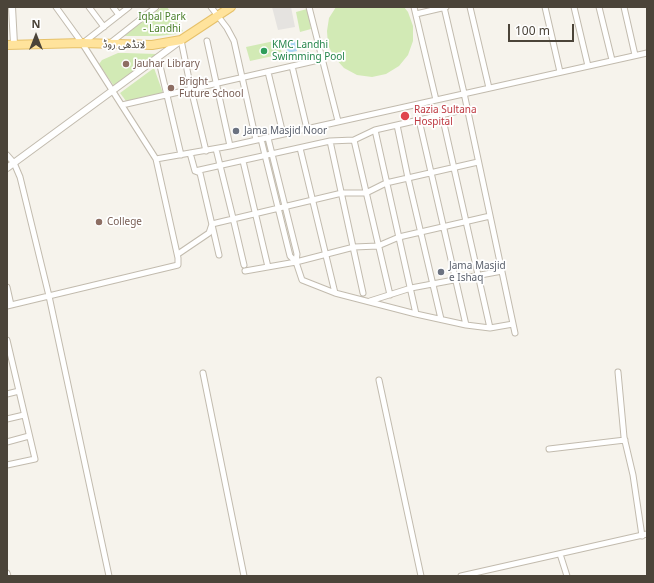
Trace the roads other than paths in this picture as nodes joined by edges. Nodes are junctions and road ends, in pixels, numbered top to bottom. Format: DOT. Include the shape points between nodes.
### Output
graph roads {
  1 [pos="12,7"];
  2 [pos="56,7"];
  3 [pos="90,7"];
  4 [pos="113,7"];
  5 [pos="129,7"];
  6 [pos="156,7"];
  7 [pos="211,7"];
  8 [pos="231,7"];
  9 [pos="309,7"];
  10 [pos="414,7"];
  11 [pos="445,7"];
  12 [pos="470,7"];
  13 [pos="545,7"];
  14 [pos="574,7"];
  15 [pos="599,7"];
  16 [pos="624,7"];
  17 [pos="416,14"];
  18 [pos="119,15"];
  19 [pos="218,16"];
  20 [pos="104,27"];
  21 [pos="181,40"];
  22 [pos="207,41"];
  23 [pos="82,44"];
  24 [pos="108,44"];
  25 [pos="10,45"];
  26 [pos="647,53"];
  27 [pos="635,55"];
  28 [pos="158,57"];
  29 [pos="323,59"];
  30 [pos="612,60"];
  31 [pos="292,66"];
  32 [pos="588,66"];
  33 [pos="268,72"];
  34 [pos="560,72"];
  35 [pos="242,78"];
  36 [pos="216,83"];
  37 [pos="489,88"];
  38 [pos="191,89"];
  39 [pos="113,90"];
  40 [pos="464,93"];
  41 [pos="167,96"];
  42 [pos="436,100"];
  43 [pos="122,105"];
  44 [pos="467,109"];
  45 [pos="442,115"];
  46 [pos="419,120"];
  47 [pos="338,122"];
  48 [pos="397,125"];
  49 [pos="307,129"];
  50 [pos="375,130"];
  51 [pos="283,134"];
  52 [pos="268,138"];
  53 [pos="259,140"];
  54 [pos="354,140"];
  55 [pos="330,141"];
  56 [pos="230,146"];
  57 [pos="300,148"];
  58 [pos="216,149"];
  59 [pos="206,151"];
  60 [pos="190,153"];
  61 [pos="272,154"];
  62 [pos="7,155"];
  63 [pos="181,155"];
  64 [pos="265,156"];
  65 [pos="156,159"];
  66 [pos="243,161"];
  67 [pos="478,162"];
  68 [pos="14,163"];
  69 [pos="220,166"];
  70 [pos="454,167"];
  71 [pos="7,168"];
  72 [pos="195,171"];
  73 [pos="431,172"];
  74 [pos="408,178"];
  75 [pos="386,183"];
  76 [pos="366,192"];
  77 [pos="342,193"];
  78 [pos="313,200"];
  79 [pos="286,206"];
  80 [pos="278,208"];
  81 [pos="255,213"];
  82 [pos="490,216"];
  83 [pos="233,218"];
  84 [pos="466,222"];
  85 [pos="212,224"];
  86 [pos="443,227"];
  87 [pos="420,232"];
  88 [pos="398,237"];
  89 [pos="378,246"];
  90 [pos="354,247"];
  91 [pos="325,253"];
  92 [pos="178,254"];
  93 [pos="219,255"];
  94 [pos="296,262"];
  95 [pos="244,265"];
  96 [pos="268,267"];
  97 [pos="245,271"];
  98 [pos="502,271"];
  99 [pos="478,275"];
  100 [pos="456,280"];
  101 [pos="433,284"];
  102 [pos="7,287"];
  103 [pos="410,288"];
  104 [pos="335,293"];
  105 [pos="363,293"];
  106 [pos="390,295"];
  107 [pos="49,296"];
  108 [pos="369,301"];
  109 [pos="9,305"];
  110 [pos="416,314"];
  111 [pos="441,319"];
  112 [pos="513,324"];
  113 [pos="466,325"];
  114 [pos="490,328"];
  115 [pos="515,333"];
  116 [pos="7,340"];
  117 [pos="618,372"];
  118 [pos="202,373"];
  119 [pos="379,380"];
  120 [pos="19,391"];
  121 [pos="7,394"];
  122 [pos="24,415"];
  123 [pos="7,419"];
  124 [pos="29,436"];
  125 [pos="625,440"];
  126 [pos="7,442"];
  127 [pos="549,448"];
  128 [pos="7,465"];
  129 [pos="645,535"];
  130 [pos="560,554"];
  131 [pos="7,573"];
  132 [pos="8,576"];
  133 [pos="109,576"];
  134 [pos="244,576"];
  135 [pos="421,576"];
  136 [pos="461,576"];
  137 [pos="567,576"];
  1 -- 25 [label="street"];
  2 -- 23 [label="street"];
  3 -- 20 [label="street"];
  4 -- 18 [label="street"];
  5 -- 18 [label="street"];
  6 -- 24 [label="street"];
  7 -- 19 [label="street"];
  8 -- 19 [label="main road, لانڈھی روڈ"];
  9 -- 29 [label="street"];
  10 -- 17 [label="street"];
  11 -- 17 [label="street"];
  11 -- 40 [label="street"];
  12 -- 37 [label="street"];
  13 -- 34 [label="street"];
  14 -- 32 [label="street"];
  15 -- 30 [label="street"];
  16 -- 27 [label="street"];
  17 -- 42 [label="street"];
  18 -- 20 [label="street"];
  19 -- 21 [label="main road, لانڈھی روڈ"];
  19 -- 35 [label="street" via="234,41"];
  20 -- 23 [label="street"];
  21 -- 24 [label="main road, لانڈھی روڈ" via="152,45"];
  21 -- 28 [label="street"];
  21 -- 38 [label="street"];
  22 -- 36 [label="street"];
  23 -- 24 [label="main road, لانڈھی روڈ"];
  23 -- 25 [label="main road, لانڈھی روڈ"];
  23 -- 39 [label="street"];
  26 -- 27 [label="street"];
  27 -- 30 [label="street"];
  28 -- 39 [label="street"];
  28 -- 41 [label="street"];
  29 -- 31 [label="street"];
  29 -- 47 [label="street"];
  30 -- 32 [label="street"];
  31 -- 33 [label="street"];
  31 -- 49 [label="street"];
  32 -- 34 [label="street"];
  33 -- 35 [label="street"];
  33 -- 51 [label="street"];
  34 -- 37 [label="street"];
  35 -- 36 [label="street"];
  35 -- 53 [label="street"];
  36 -- 38 [label="street"];
  36 -- 56 [label="street"];
  37 -- 40 [label="street"];
  38 -- 41 [label="street"];
  38 -- 59 [label="street"];
  39 -- 43 [label="street"];
  39 -- 68 [label="street"];
  40 -- 42 [label="street"];
  40 -- 44 [label="street"];
  41 -- 43 [label="street"];
  41 -- 63 [label="street"];
  42 -- 47 [label="street"];
  43 -- 65 [label="street"];
  44 -- 45 [label="street"];
  44 -- 67 [label="street"];
  45 -- 46 [label="street"];
  45 -- 70 [label="street"];
  46 -- 48 [label="street"];
  46 -- 73 [label="street"];
  47 -- 49 [label="street"];
  48 -- 50 [label="street"];
  48 -- 74 [label="street"];
  49 -- 51 [label="street"];
  50 -- 54 [label="street"];
  50 -- 75 [label="street"];
  51 -- 52 [label="street"];
  52 -- 53 [label="street"];
  52 -- 61 [label="street"];
  53 -- 56 [label="street"];
  53 -- 64 [label="street"];
  54 -- 55 [label="street"];
  54 -- 76 [label="street"];
  55 -- 57 [label="street"];
  55 -- 77 [label="street"];
  56 -- 58 [label="street"];
  57 -- 61 [label="street"];
  57 -- 78 [label="street"];
  58 -- 59 [label="street"];
  58 -- 69 [label="street"];
  59 -- 60 [label="street"];
  60 -- 63 [label="street"];
  60 -- 72 [label="street"];
  61 -- 64 [label="street"];
  61 -- 79 [label="street"];
  62 -- 68 [label="street"];
  63 -- 65 [label="street"];
  64 -- 66 [label="street"];
  64 -- 80 [label="street"];
  65 -- 92 [label="street"];
  66 -- 69 [label="street"];
  66 -- 81 [label="street"];
  67 -- 70 [label="street"];
  67 -- 82 [label="street"];
  68 -- 71 [label="street"];
  68 -- 107 [label="street" via="20,177"];
  69 -- 72 [label="street"];
  69 -- 83 [label="street"];
  70 -- 73 [label="street"];
  70 -- 84 [label="street"];
  72 -- 85 [label="street" via="200,174"];
  73 -- 74 [label="street"];
  73 -- 86 [label="street"];
  74 -- 75 [label="street"];
  74 -- 87 [label="street"];
  75 -- 76 [label="street"];
  75 -- 88 [label="street"];
  76 -- 77 [label="street"];
  76 -- 89 [label="street"];
  77 -- 78 [label="street"];
  77 -- 90 [label="street"];
  78 -- 79 [label="street"];
  78 -- 91 [label="street"];
  79 -- 80 [label="street"];
  79 -- 94 [label="street" via="297,254"];
  80 -- 81 [label="street"];
  80 -- 94 [label="street" via="290,256"];
  81 -- 83 [label="street"];
  81 -- 96 [label="street"];
  82 -- 84 [label="street"];
  82 -- 98 [label="street"];
  83 -- 85 [label="street"];
  83 -- 95 [label="street"];
  84 -- 86 [label="street"];
  84 -- 99 [label="street"];
  85 -- 92 [label="street" via="210,233"];
  85 -- 93 [label="street"];
  86 -- 87 [label="street"];
  86 -- 100 [label="street"];
  87 -- 88 [label="street"];
  87 -- 101 [label="street"];
  88 -- 89 [label="street"];
  88 -- 103 [label="street"];
  89 -- 90 [label="street"];
  89 -- 106 [label="street"];
  90 -- 91 [label="street"];
  90 -- 105 [label="street"];
  91 -- 94 [label="street"];
  91 -- 104 [label="street"];
  92 -- 107 [label="street" via="178,265"];
  94 -- 96 [label="street"];
  94 -- 104 [label="street" via="302,280"];
  96 -- 97 [label="street"];
  98 -- 99 [label="street"];
  98 -- 112 [label="street"];
  99 -- 100 [label="street"];
  99 -- 114 [label="street"];
  100 -- 101 [label="street"];
  100 -- 113 [label="street"];
  101 -- 103 [label="street"];
  101 -- 111 [label="street"];
  102 -- 109 [label="street"];
  103 -- 106 [label="street"];
  103 -- 110 [label="street"];
  104 -- 108 [label="street"];
  106 -- 108 [label="street"];
  107 -- 109 [label="street"];
  107 -- 133 [label="street"];
  108 -- 110 [label="street"];
  110 -- 111 [label="street"];
  111 -- 113 [label="street"];
  112 -- 114 [label="street"];
  112 -- 115 [label="street"];
  113 -- 114 [label="street"];
  116 -- 120 [label="street"];
  117 -- 125 [label="street"];
  118 -- 134 [label="street"];
  119 -- 135 [label="street"];
  120 -- 121 [label="street"];
  120 -- 122 [label="street"];
  122 -- 123 [label="street"];
  122 -- 124 [label="street"];
  124 -- 126 [label="street"];
  124 -- 128 [label="street" via="35,459"];
  125 -- 127 [label="street"];
  125 -- 129 [label="street"];
  129 -- 130 [label="street"];
  130 -- 136 [label="street"];
  130 -- 137 [label="street"];
  131 -- 132 [label="street"];
}
